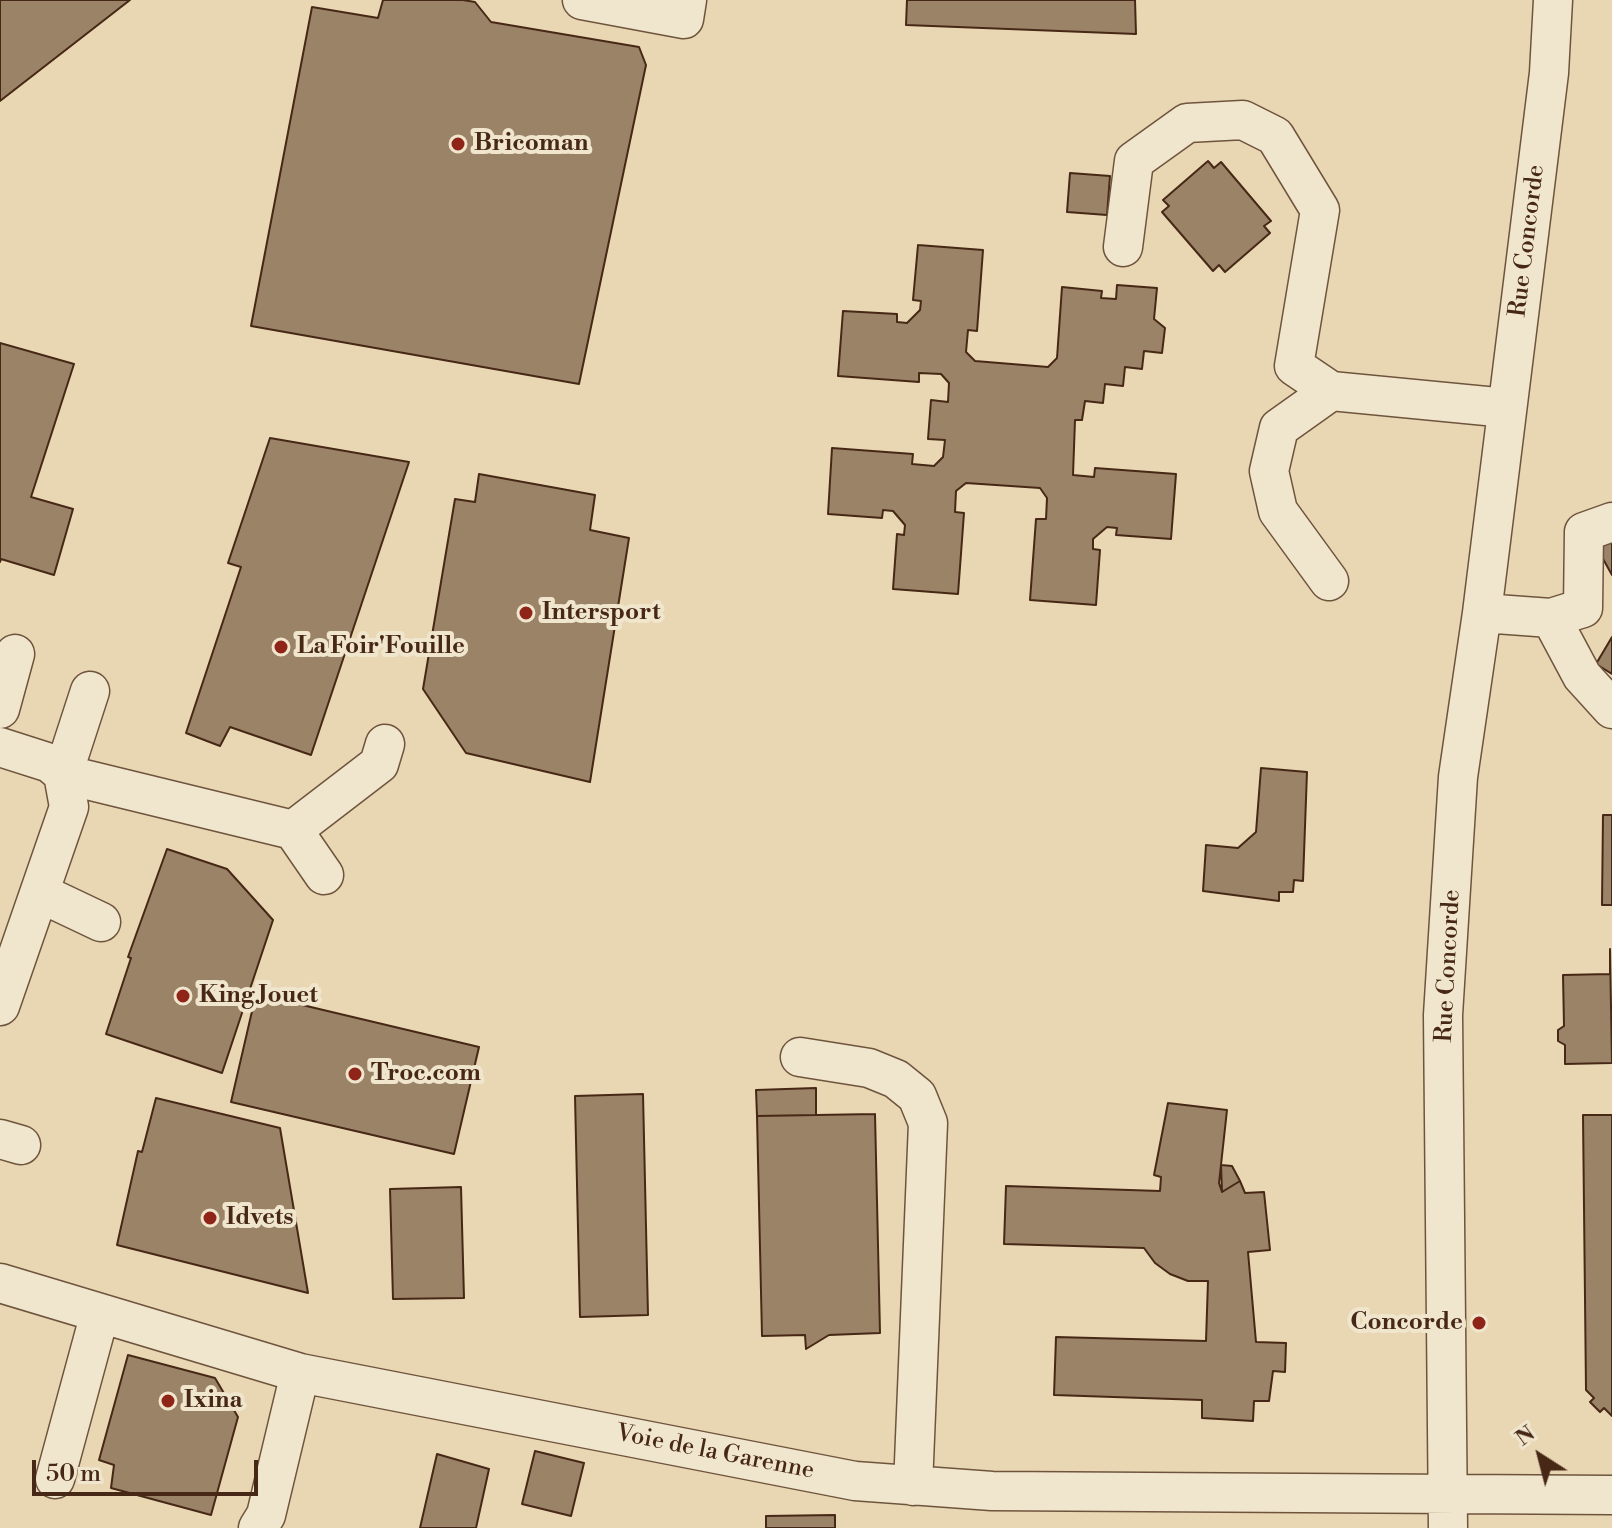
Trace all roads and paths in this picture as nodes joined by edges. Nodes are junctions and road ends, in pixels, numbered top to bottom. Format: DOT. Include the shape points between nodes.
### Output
graph roads {
  1 [pos="582,0"];
  2 [pos="687,0"];
  3 [pos="1553,0"];
  4 [pos="1569,0"];
  5 [pos="1549,73"];
  6 [pos="1123,247"];
  7 [pos="1331,391"];
  8 [pos="1507,408"];
  9 [pos="1612,522"];
  10 [pos="1329,581"];
  11 [pos="1482,613"];
  12 [pos="1551,618"];
  13 [pos="15,654"];
  14 [pos="90,691"];
  15 [pos="0,709"];
  16 [pos="1612,709"];
  17 [pos="385,744"];
  18 [pos="0,747"];
  19 [pos="63,774"];
  20 [pos="293,830"];
  21 [pos="324,875"];
  22 [pos="42,894"];
  23 [pos="101,922"];
  24 [pos="0,1006"];
  25 [pos="800,1057"];
  26 [pos="0,1283"];
  27 [pos="100,1313"];
  28 [pos="300,1373"];
  29 [pos="55,1479"];
  30 [pos="913,1486"];
  31 [pos="1612,1495"];
  32 [pos="1448,1512"];
  33 [pos="258,1528"];
  1 -- 2 [label="street" via="684,19"];
  3 -- 5 [label="street"];
  4 -- 5 [label="street"];
  5 -- 8 [label="street, Rue Concorde"];
  6 -- 7 [label="street" via="1134,161 1187,123 1243,120 1275,136 1320,210 1294,366"];
  7 -- 8 [label="street"];
  7 -- 10 [label="street" via="1279,428 1269,471 1278,511"];
  8 -- 11 [label="street, Rue Concorde"];
  9 -- 12 [label="street" via="1584,532 1583,608"];
  11 -- 12 [label="street"];
  11 -- 32 [label="street, Rue Concorde" via="1458,777 1443,1015"];
  12 -- 16 [label="street" via="1582,676"];
  13 -- 15 [label="street"];
  14 -- 19 [label="street"];
  17 -- 20 [label="street" via="379,764"];
  18 -- 19 [label="street" via="50,763"];
  19 -- 20 [label="street"];
  19 -- 22 [label="street" via="69,807"];
  20 -- 21 [label="street"];
  22 -- 23 [label="street"];
  22 -- 24 [label="street"];
  25 -- 30 [label="street" via="869,1068 896,1079 917,1096 928,1123"];
  26 -- 27 [label="street, Voie de la Garenne"];
  27 -- 28 [label="street, Voie de la Garenne"];
  27 -- 29 [label="street"];
  28 -- 30 [label="street, Voie de la Garenne" via="762,1465"];
  28 -- 33 [label="street" via="266,1515"];
  30 -- 32 [label="street, Voie de la Garenne"];
  31 -- 32 [label="street, Voie de la Garenne"];
}
